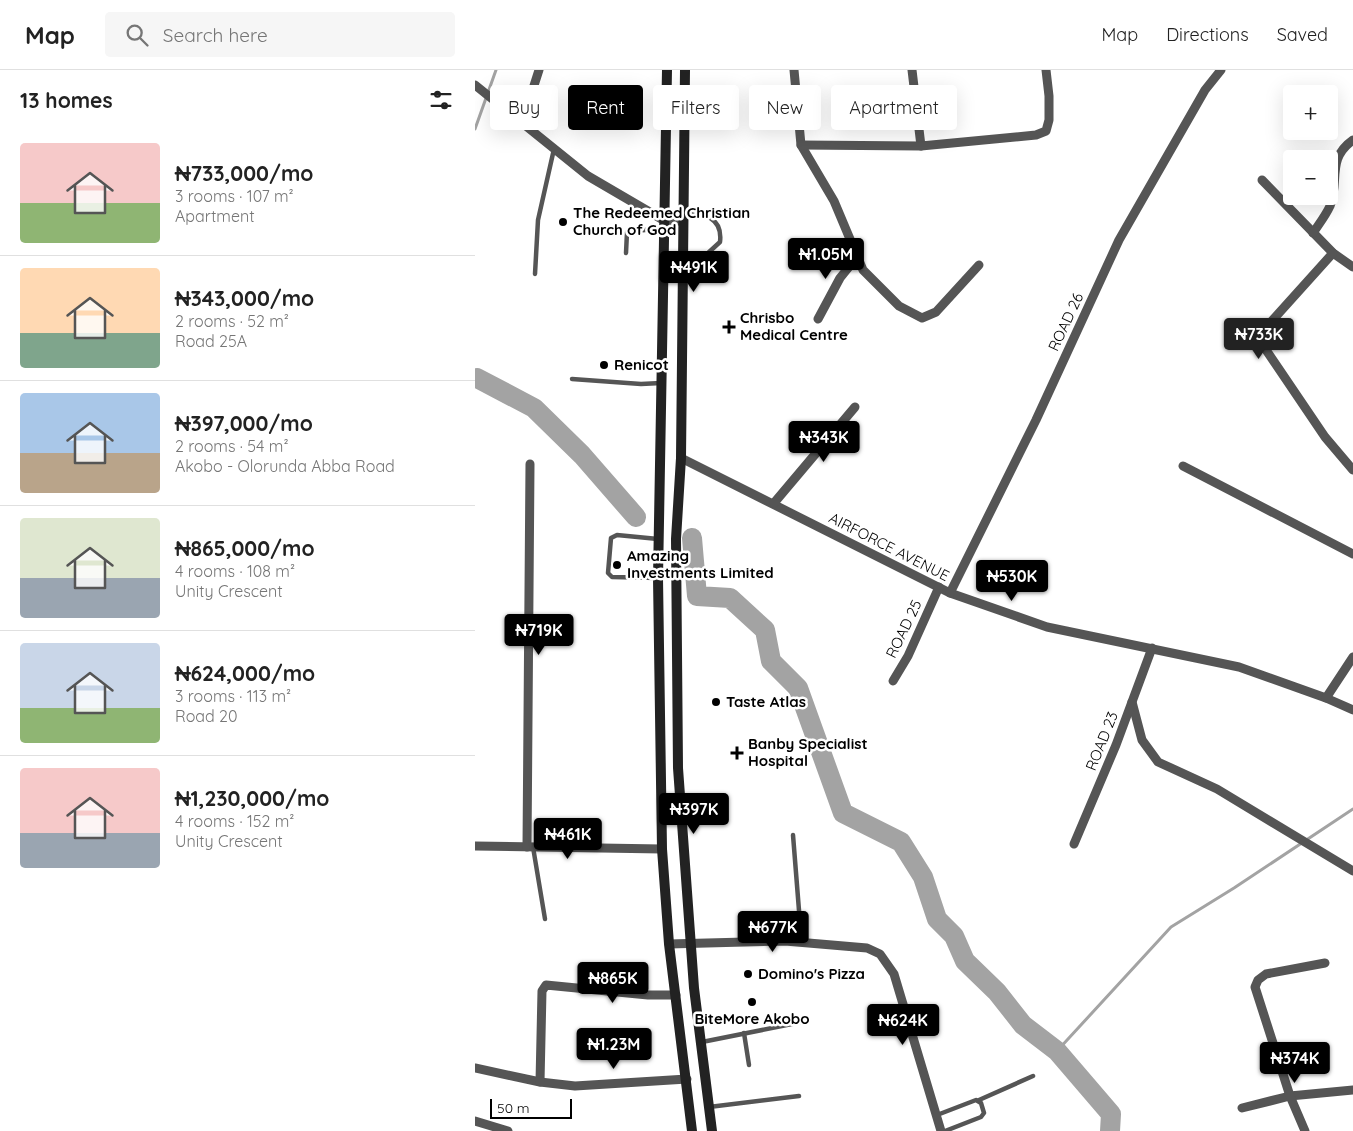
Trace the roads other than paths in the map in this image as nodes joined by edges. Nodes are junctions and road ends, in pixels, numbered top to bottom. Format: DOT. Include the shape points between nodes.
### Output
graph roads {
  1 [pos="539,70"];
  2 [pos="667,70"];
  3 [pos="685,70"];
  4 [pos="794,70"];
  5 [pos="912,70"];
  6 [pos="1221,70"];
  7 [pos="1046,71"];
  8 [pos="475,85"];
  9 [pos="534,85"];
  10 [pos="490,97"];
  11 [pos="531,130"];
  12 [pos="1353,140"];
  13 [pos="801,145"];
  14 [pos="921,146"];
  15 [pos="554,149"];
  16 [pos="1262,180"];
  17 [pos="683,216"];
  18 [pos="665,224"];
  19 [pos="1313,233"];
  20 [pos="626,253"];
  21 [pos="1333,253"];
  22 [pos="857,257"];
  23 [pos="682,259"];
  24 [pos="979,265"];
  25 [pos="1353,267"];
  26 [pos="535,274"];
  27 [pos="818,318"];
  28 [pos="572,379"];
  29 [pos="663,383"];
  30 [pos="855,408"];
  31 [pos="681,458"];
  32 [pos="530,464"];
  33 [pos="1183,466"];
  34 [pos="1353,470"];
  35 [pos="774,503"];
  36 [pos="659,537"];
  37 [pos="1353,554"];
  38 [pos="658,578"];
  39 [pos="939,587"];
  40 [pos="950,593"];
  41 [pos="1152,648"];
  42 [pos="1353,657"];
  43 [pos="893,682"];
  44 [pos="1326,698"];
  45 [pos="1132,702"];
  46 [pos="1353,710"];
  47 [pos="793,835"];
  48 [pos="1074,844"];
  49 [pos="475,846"];
  50 [pos="530,847"];
  51 [pos="662,849"];
  52 [pos="1353,871"];
  53 [pos="545,919"];
  54 [pos="799,923"];
  55 [pos="769,941"];
  56 [pos="691,942"];
  57 [pos="800,942"];
  58 [pos="669,944"];
  59 [pos="1325,963"];
  60 [pos="676,995"];
  61 [pos="802,1022"];
  62 [pos="744,1033"];
  63 [pos="702,1042"];
  64 [pos="749,1065"];
  65 [pos="475,1068"];
  66 [pos="1033,1076"];
  67 [pos="687,1079"];
  68 [pos="540,1082"];
  69 [pos="1353,1090"];
  70 [pos="799,1096"];
  71 [pos="1290,1096"];
  72 [pos="979,1100"];
  73 [pos="709,1107"];
  74 [pos="1242,1108"];
  75 [pos="937,1115"];
  76 [pos="475,1122"];
  77 [pos="508,1131"];
  78 [pos="692,1131"];
  79 [pos="712,1131"];
  80 [pos="943,1131"];
  81 [pos="1305,1131"];
  1 -- 9 [label="street"];
  2 -- 18 [label="main road"];
  3 -- 17 [label="main road"];
  4 -- 13 [label="street"];
  5 -- 14 [label="street"];
  6 -- 40 [label="street, ROAD 26" via="1205,90 1119,240 1036,420"];
  7 -- 14 [label="street" via="1049,120 1046,131 1018,138"];
  8 -- 10 [label="street"];
  11 -- 15 [label="street"];
  12 -- 19 [label="street" via="1336,161 1330,206"];
  13 -- 14 [label="street"];
  13 -- 22 [label="street" via="834,201"];
  15 -- 18 [label="street" via="588,176"];
  15 -- 26 [label="lane" via="539,220"];
  16 -- 19 [label="street"];
  17 -- 18 [label="street"];
  17 -- 23 [label="main road"];
  17 -- 23 [label="lane" via="706,215 721,233 720,242 708,253"];
  18 -- 20 [label="lane" via="627,232"];
  18 -- 29 [label="main road"];
  19 -- 21 [label="street"];
  21 -- 25 [label="street"];
  21 -- 34 [label="street" via="1262,332 1261,338 1325,437"];
  22 -- 24 [label="street" via="863,270 899,306 922,318 936,312"];
  22 -- 27 [label="street" via="840,278"];
  23 -- 31 [label="main road"];
  28 -- 29 [label="lane"];
  29 -- 36 [label="main road"];
  30 -- 35 [label="street"];
  31 -- 35 [label="street, AIRFORCE AVENUE"];
  31 -- 56 [label="main road" via="676,539 678,768"];
  32 -- 50 [label="street"];
  33 -- 37 [label="street"];
  35 -- 39 [label="street, AIRFORCE AVENUE"];
  36 -- 38 [label="main road"];
  36 -- 38 [label="lane" via="617,535 611,538 608,573 612,577"];
  38 -- 51 [label="main road"];
  39 -- 40 [label="street, AIRFORCE AVENUE"];
  39 -- 43 [label="street, ROAD 25"];
  40 -- 41 [label="street, AIRFORCE AVENUE" via="1047,627"];
  41 -- 44 [label="street, AIRFORCE AVENUE" via="1239,667"];
  41 -- 45 [label="street, ROAD 23"];
  42 -- 44 [label="street"];
  44 -- 46 [label="street, AIRFORCE AVENUE"];
  45 -- 48 [label="street, ROAD 23"];
  45 -- 52 [label="street" via="1142,740 1158,762 1217,789"];
  47 -- 54 [label="lane"];
  49 -- 50 [label="street"];
  50 -- 51 [label="street"];
  50 -- 53 [label="lane"];
  51 -- 58 [label="main road"];
  54 -- 55 [label="lane" via="772,923 768,928"];
  54 -- 57 [label="lane"];
  55 -- 56 [label="street"];
  55 -- 57 [label="street"];
  56 -- 58 [label="street"];
  56 -- 63 [label="main road"];
  57 -- 75 [label="street" via="867,948 880,954 894,974"];
  58 -- 60 [label="main road"];
  59 -- 71 [label="street" via="1266,974 1255,987"];
  60 -- 67 [label="main road"];
  60 -- 68 [label="street" via="648,996 547,985 542,991"];
  61 -- 62 [label="lane"];
  62 -- 63 [label="lane"];
  62 -- 64 [label="lane"];
  63 -- 73 [label="main road"];
  65 -- 68 [label="street"];
  66 -- 72 [label="lane"];
  67 -- 68 [label="street" via="575,1086"];
  67 -- 78 [label="main road"];
  69 -- 71 [label="street"];
  70 -- 73 [label="lane"];
  71 -- 74 [label="street"];
  71 -- 81 [label="street"];
  72 -- 75 [label="lane"];
  72 -- 80 [label="lane" via="984,1112 981,1117"];
  73 -- 79 [label="main road"];
  75 -- 80 [label="street"];
  76 -- 77 [label="street"];
}
